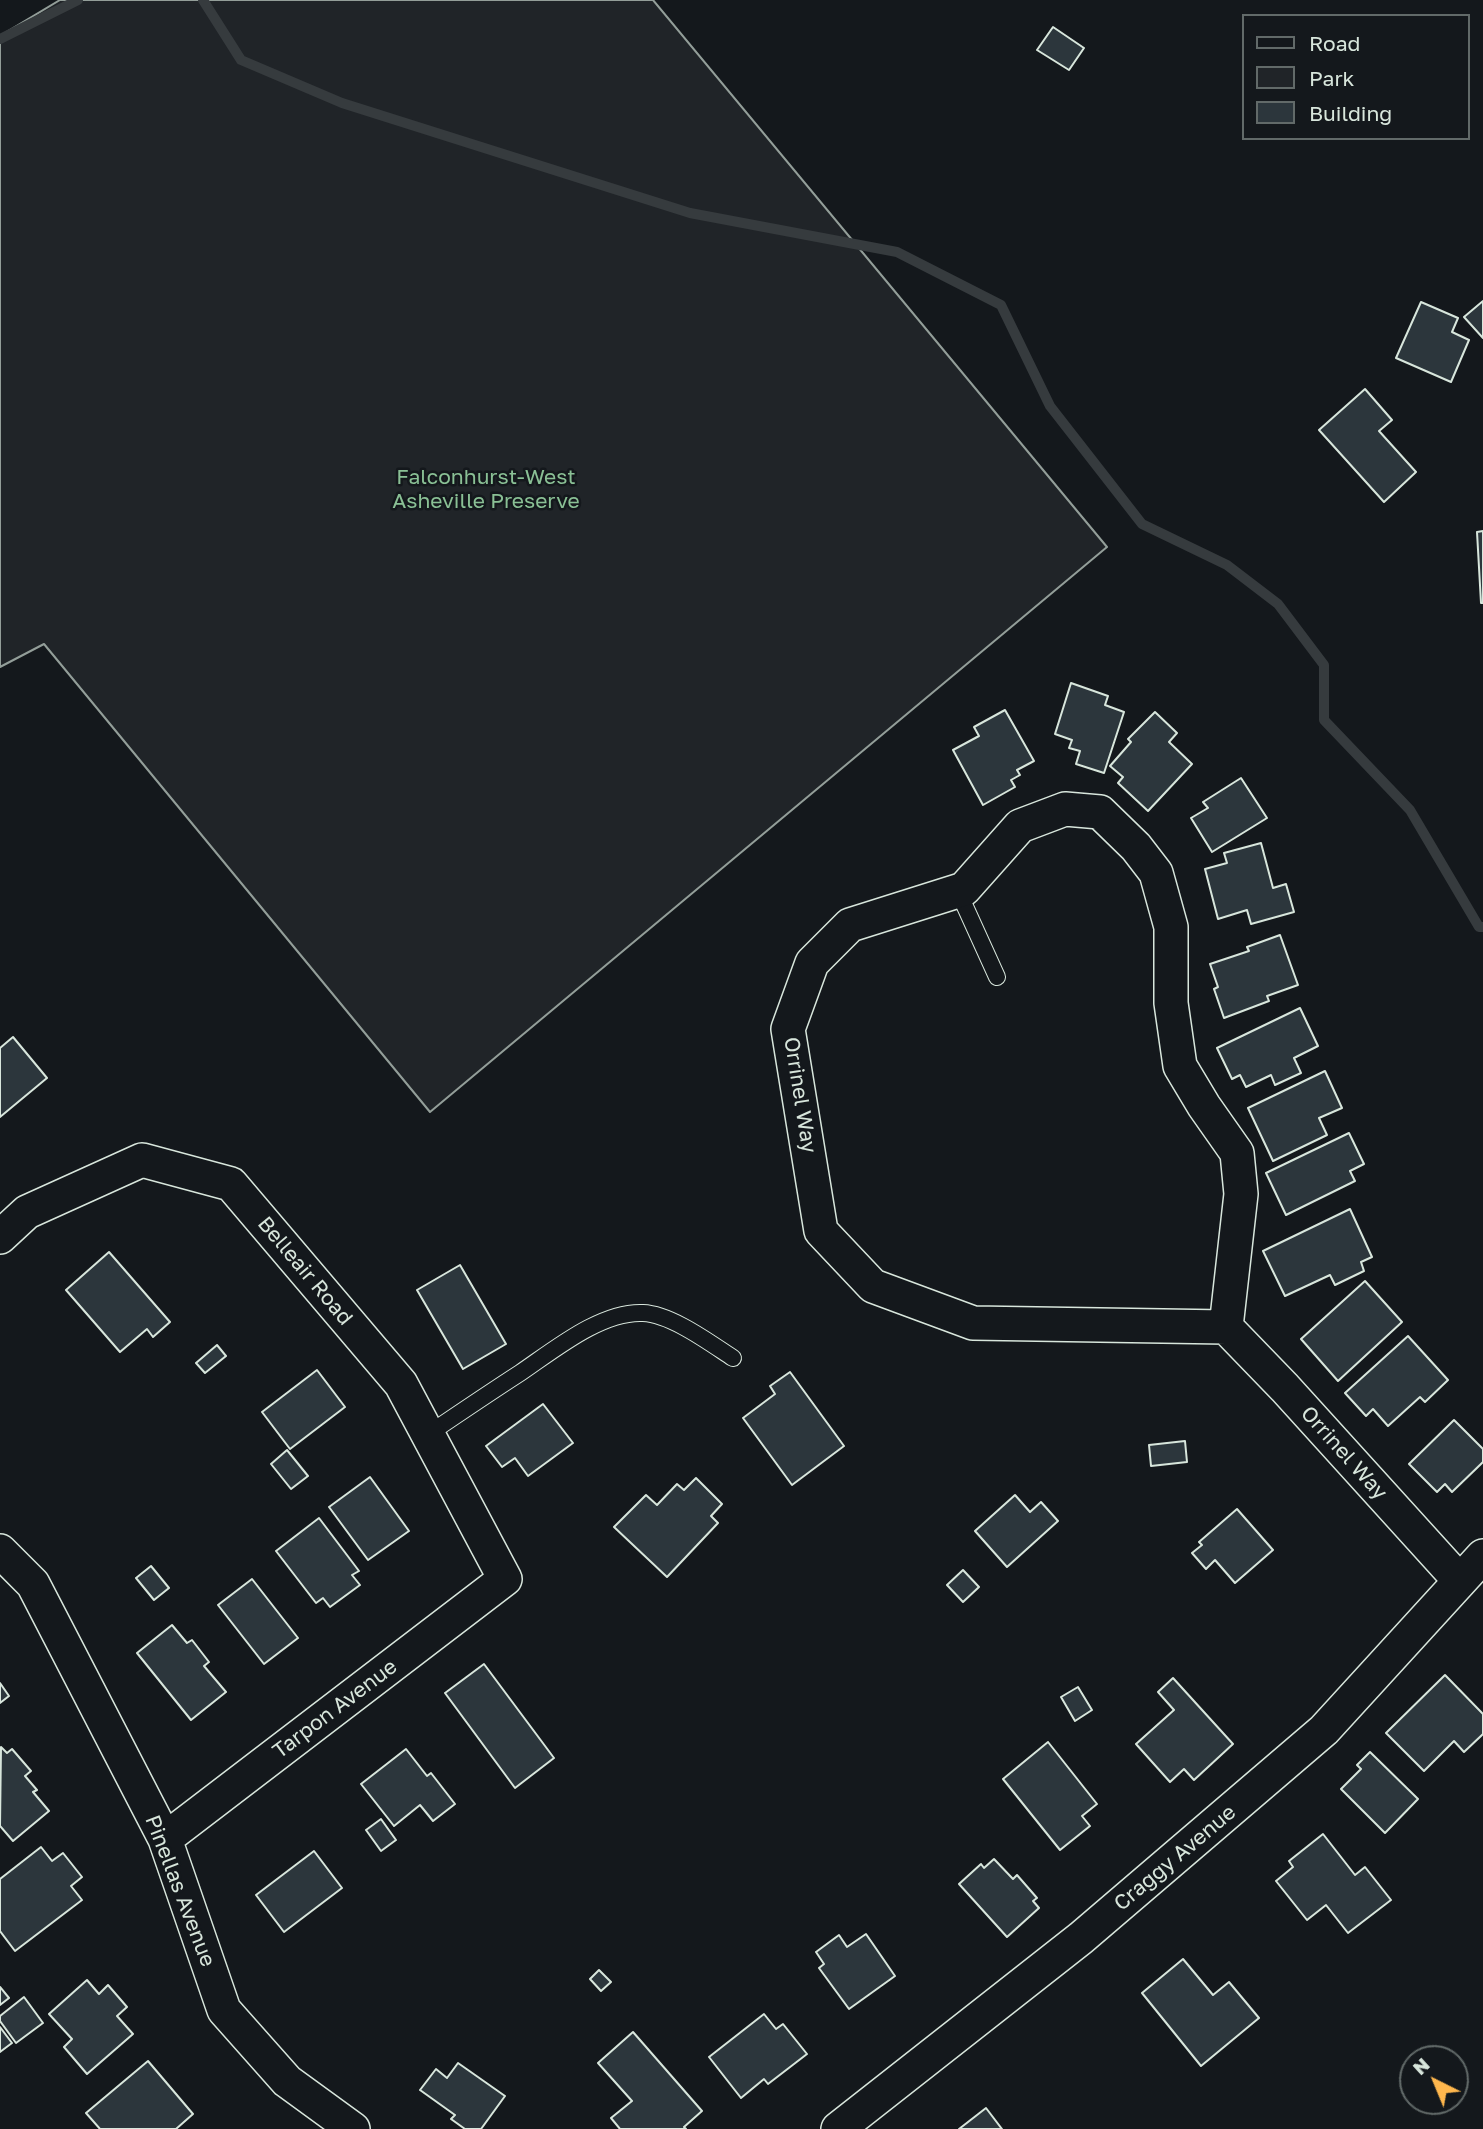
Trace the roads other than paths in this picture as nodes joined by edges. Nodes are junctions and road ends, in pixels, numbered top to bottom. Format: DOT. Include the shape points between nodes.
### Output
graph roads {
  1 [pos="958,891"];
  2 [pos="997,977"];
  3 [pos="0,1237"];
  4 [pos="1226,1327"];
  5 [pos="733,1358"];
  6 [pos="427,1435"];
  7 [pos="0,1551"];
  8 [pos="1483,1556"];
  9 [pos="505,1579"];
  10 [pos="1460,1581"];
  11 [pos="164,1839"];
  12 [pos="353,2129"];
  13 [pos="838,2129"];
  1 -- 2 [label="lane"];
  1 -- 4 [label="street, Orrinel Way" via="1020,826 1065,809 1100,812 1156,873 1171,927 1171,1003 1180,1066 1237,1153 1241,1194"];
  1 -- 4 [label="street, Orrinel Way" via="850,925 812,964 789,1029 821,1231 873,1286 973,1324"];
  3 -- 6 [label="street, Belleair Road" via="27,1212 142,1160 231,1184 401,1384"];
  4 -- 10 [label="street, Orrinel Way"];
  5 -- 6 [label="lane" via="664,1318 645,1312 619,1315 568,1341"];
  6 -- 9 [label="street, Belleair Road"];
  7 -- 11 [label="street, Pinellas Avenue" via="33,1584"];
  8 -- 10 [label="street, Craggy Avenue"];
  9 -- 11 [label="street, Tarpon Avenue"];
  10 -- 13 [label="street, Craggy Avenue" via="1324,1730 1081,1938"];
  11 -- 12 [label="street, Pinellas Avenue" via="224,2010 287,2081"];
}
